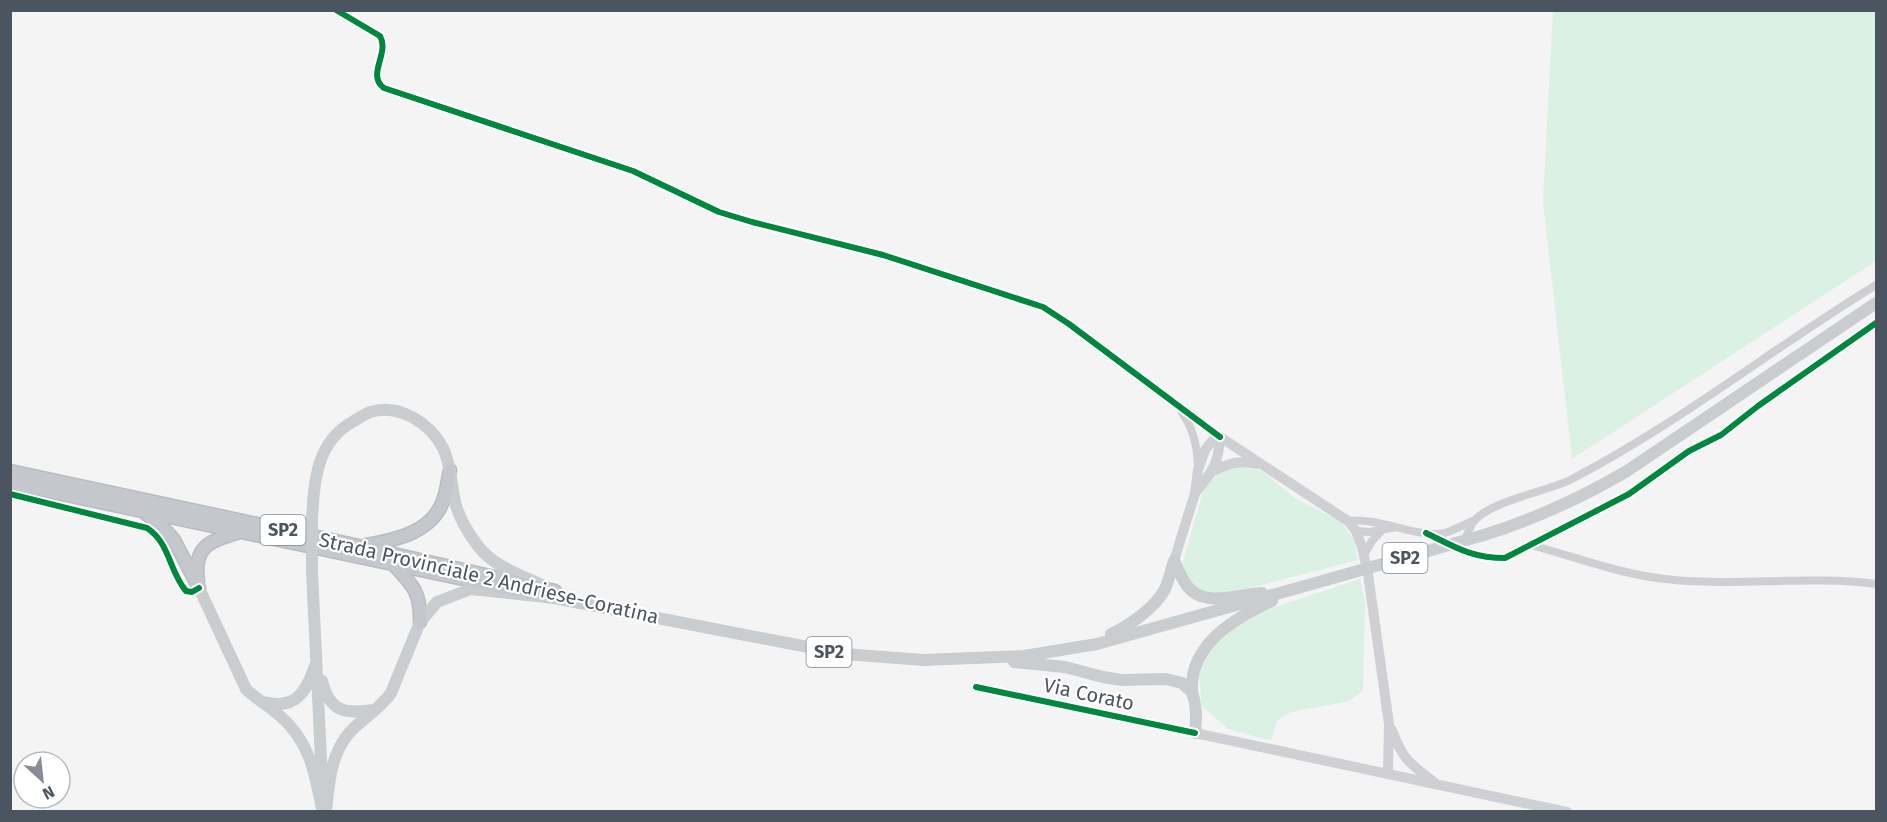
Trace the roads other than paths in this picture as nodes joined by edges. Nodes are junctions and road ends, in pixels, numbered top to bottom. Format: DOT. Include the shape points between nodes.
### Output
graph roads {
  1 [pos="336,10"];
  2 [pos="1876,285"];
  3 [pos="1876,303"];
  4 [pos="1876,323"];
  5 [pos="1178,407"];
  6 [pos="1220,437"];
  7 [pos="1267,466"];
  8 [pos="450,470"];
  9 [pos="1198,470"];
  10 [pos="10,471"];
  11 [pos="1213,471"];
  12 [pos="10,483"];
  13 [pos="1195,493"];
  14 [pos="10,494"];
  15 [pos="141,511"];
  16 [pos="1475,520"];
  17 [pos="1348,521"];
  18 [pos="1397,527"];
  19 [pos="1382,530"];
  20 [pos="1356,531"];
  21 [pos="241,532"];
  22 [pos="1426,533"];
  23 [pos="1531,545"];
  24 [pos="359,546"];
  25 [pos="1469,553"];
  26 [pos="1364,555"];
  27 [pos="1174,561"];
  28 [pos="393,564"];
  29 [pos="1309,585"];
  30 [pos="1876,585"];
  31 [pos="199,588"];
  32 [pos="1284,592"];
  33 [pos="555,594"];
  34 [pos="420,622"];
  35 [pos="1073,648"];
  36 [pos="317,660"];
  37 [pos="974,660"];
  38 [pos="976,687"];
  39 [pos="1192,692"];
  40 [pos="257,700"];
  41 [pos="375,710"];
  42 [pos="1389,724"];
  43 [pos="1195,733"];
  44 [pos="1401,753"];
  45 [pos="1388,774"];
  46 [pos="1436,784"];
  47 [pos="324,812"];
  48 [pos="1567,812"];
  1 -- 5 [label="street" via="380,36 384,45 376,76 384,88 633,171 719,212 883,255 1043,308"];
  2 -- 16 [label="street" via="1622,451 1567,481 1498,506"];
  3 -- 29 [label="main road, Strada Provinciale 2 Andriese-Coratina / SP2, bridge" via="1584,496 1484,535"];
  4 -- 23 [label="street" via="1721,435 1689,451 1629,494"];
  5 -- 6 [label="street"];
  5 -- 9 [label="street" via="1197,445"];
  6 -- 7 [label="main road"];
  6 -- 9 [label="main road" via="1205,450"];
  6 -- 11 [label="main road"];
  7 -- 11 [label="main road" via="1243,461"];
  7 -- 17 [label="main road"];
  8 -- 24 [label="highway" via="444,501 432,519 413,534"];
  8 -- 33 [label="main road" via="456,504 480,548 498,564"];
  8 -- 36 [label="main road, bridge" via="432,432 415,418 395,411 371,412 344,427 326,446 316,473 312,520"];
  9 -- 13 [label="main road"];
  10 -- 24 [label="highway, Strada Provinciale 2 Andriese-Coratina / SP2"];
  11 -- 13 [label="main road"];
  12 -- 15 [label="highway, Strada Provinciale 2 Andriese-Coratina / SP2"];
  13 -- 27 [label="main road"];
  14 -- 31 [label="street" via="147,528 163,543 186,591"];
  15 -- 21 [label="highway, Strada Provinciale 2 Andriese-Coratina / SP2"];
  15 -- 31 [label="highway" via="174,540"];
  16 -- 22 [label="street" via="1443,533"];
  16 -- 25 [label="street" via="1464,541"];
  17 -- 18 [label="street" via="1362,519"];
  17 -- 20 [label="main road"];
  18 -- 19 [label="street"];
  18 -- 22 [label="street"];
  19 -- 20 [label="street"];
  19 -- 26 [label="street"];
  20 -- 26 [label="main road"];
  21 -- 28 [label="highway, Strada Provinciale 2 Andriese-Coratina / SP2"];
  21 -- 31 [label="highway" via="206,546 196,567"];
  22 -- 25 [label="street"];
  23 -- 25 [label="street" via="1505,558"];
  23 -- 30 [label="street" via="1664,579 1847,580"];
  24 -- 33 [label="highway, Strada Provinciale 2 Andriese-Coratina / SP2"];
  26 -- 42 [label="main road"];
  27 -- 32 [label="main road" via="1188,587 1203,597"];
  27 -- 35 [label="main road" via="1164,591 1144,612 1125,628"];
  28 -- 33 [label="highway, Strada Provinciale 2 Andriese-Coratina / SP2"];
  28 -- 34 [label="highway" via="418,595"];
  29 -- 32 [label="main road, Strada Provinciale 2 Andriese-Coratina / SP2"];
  29 -- 39 [label="main road" via="1258,608 1221,631 1199,656"];
  31 -- 40 [label="main road" via="246,689"];
  32 -- 35 [label="main road, Strada Provinciale 2 Andriese-Coratina / SP2"];
  33 -- 34 [label="main road" via="471,589 437,602"];
  33 -- 37 [label="main road, Strada Provinciale 2 Andriese-Coratina / SP2" via="686,625 844,654"];
  34 -- 41 [label="main road" via="391,693"];
  35 -- 37 [label="main road, Strada Provinciale 2 Andriese-Coratina / SP2"];
  36 -- 40 [label="main road" via="310,682 299,697 285,704"];
  36 -- 41 [label="main road" via="326,695 336,707 351,713"];
  36 -- 47 [label="main road"];
  37 -- 39 [label="main road" via="1065,667 1122,680 1166,679 1182,683"];
  38 -- 43 [label="street, Via Corato"];
  39 -- 43 [label="main road" via="1197,716"];
  40 -- 47 [label="main road" via="279,714 307,748"];
  41 -- 47 [label="main road" via="336,752"];
  42 -- 44 [label="main road"];
  42 -- 45 [label="main road"];
  43 -- 45 [label="main road, Via Corato"];
  44 -- 45 [label="main road" via="1399,763"];
  44 -- 46 [label="main road"];
  45 -- 46 [label="main road, Via Corato"];
  46 -- 48 [label="main road, Via Corato"];
}
